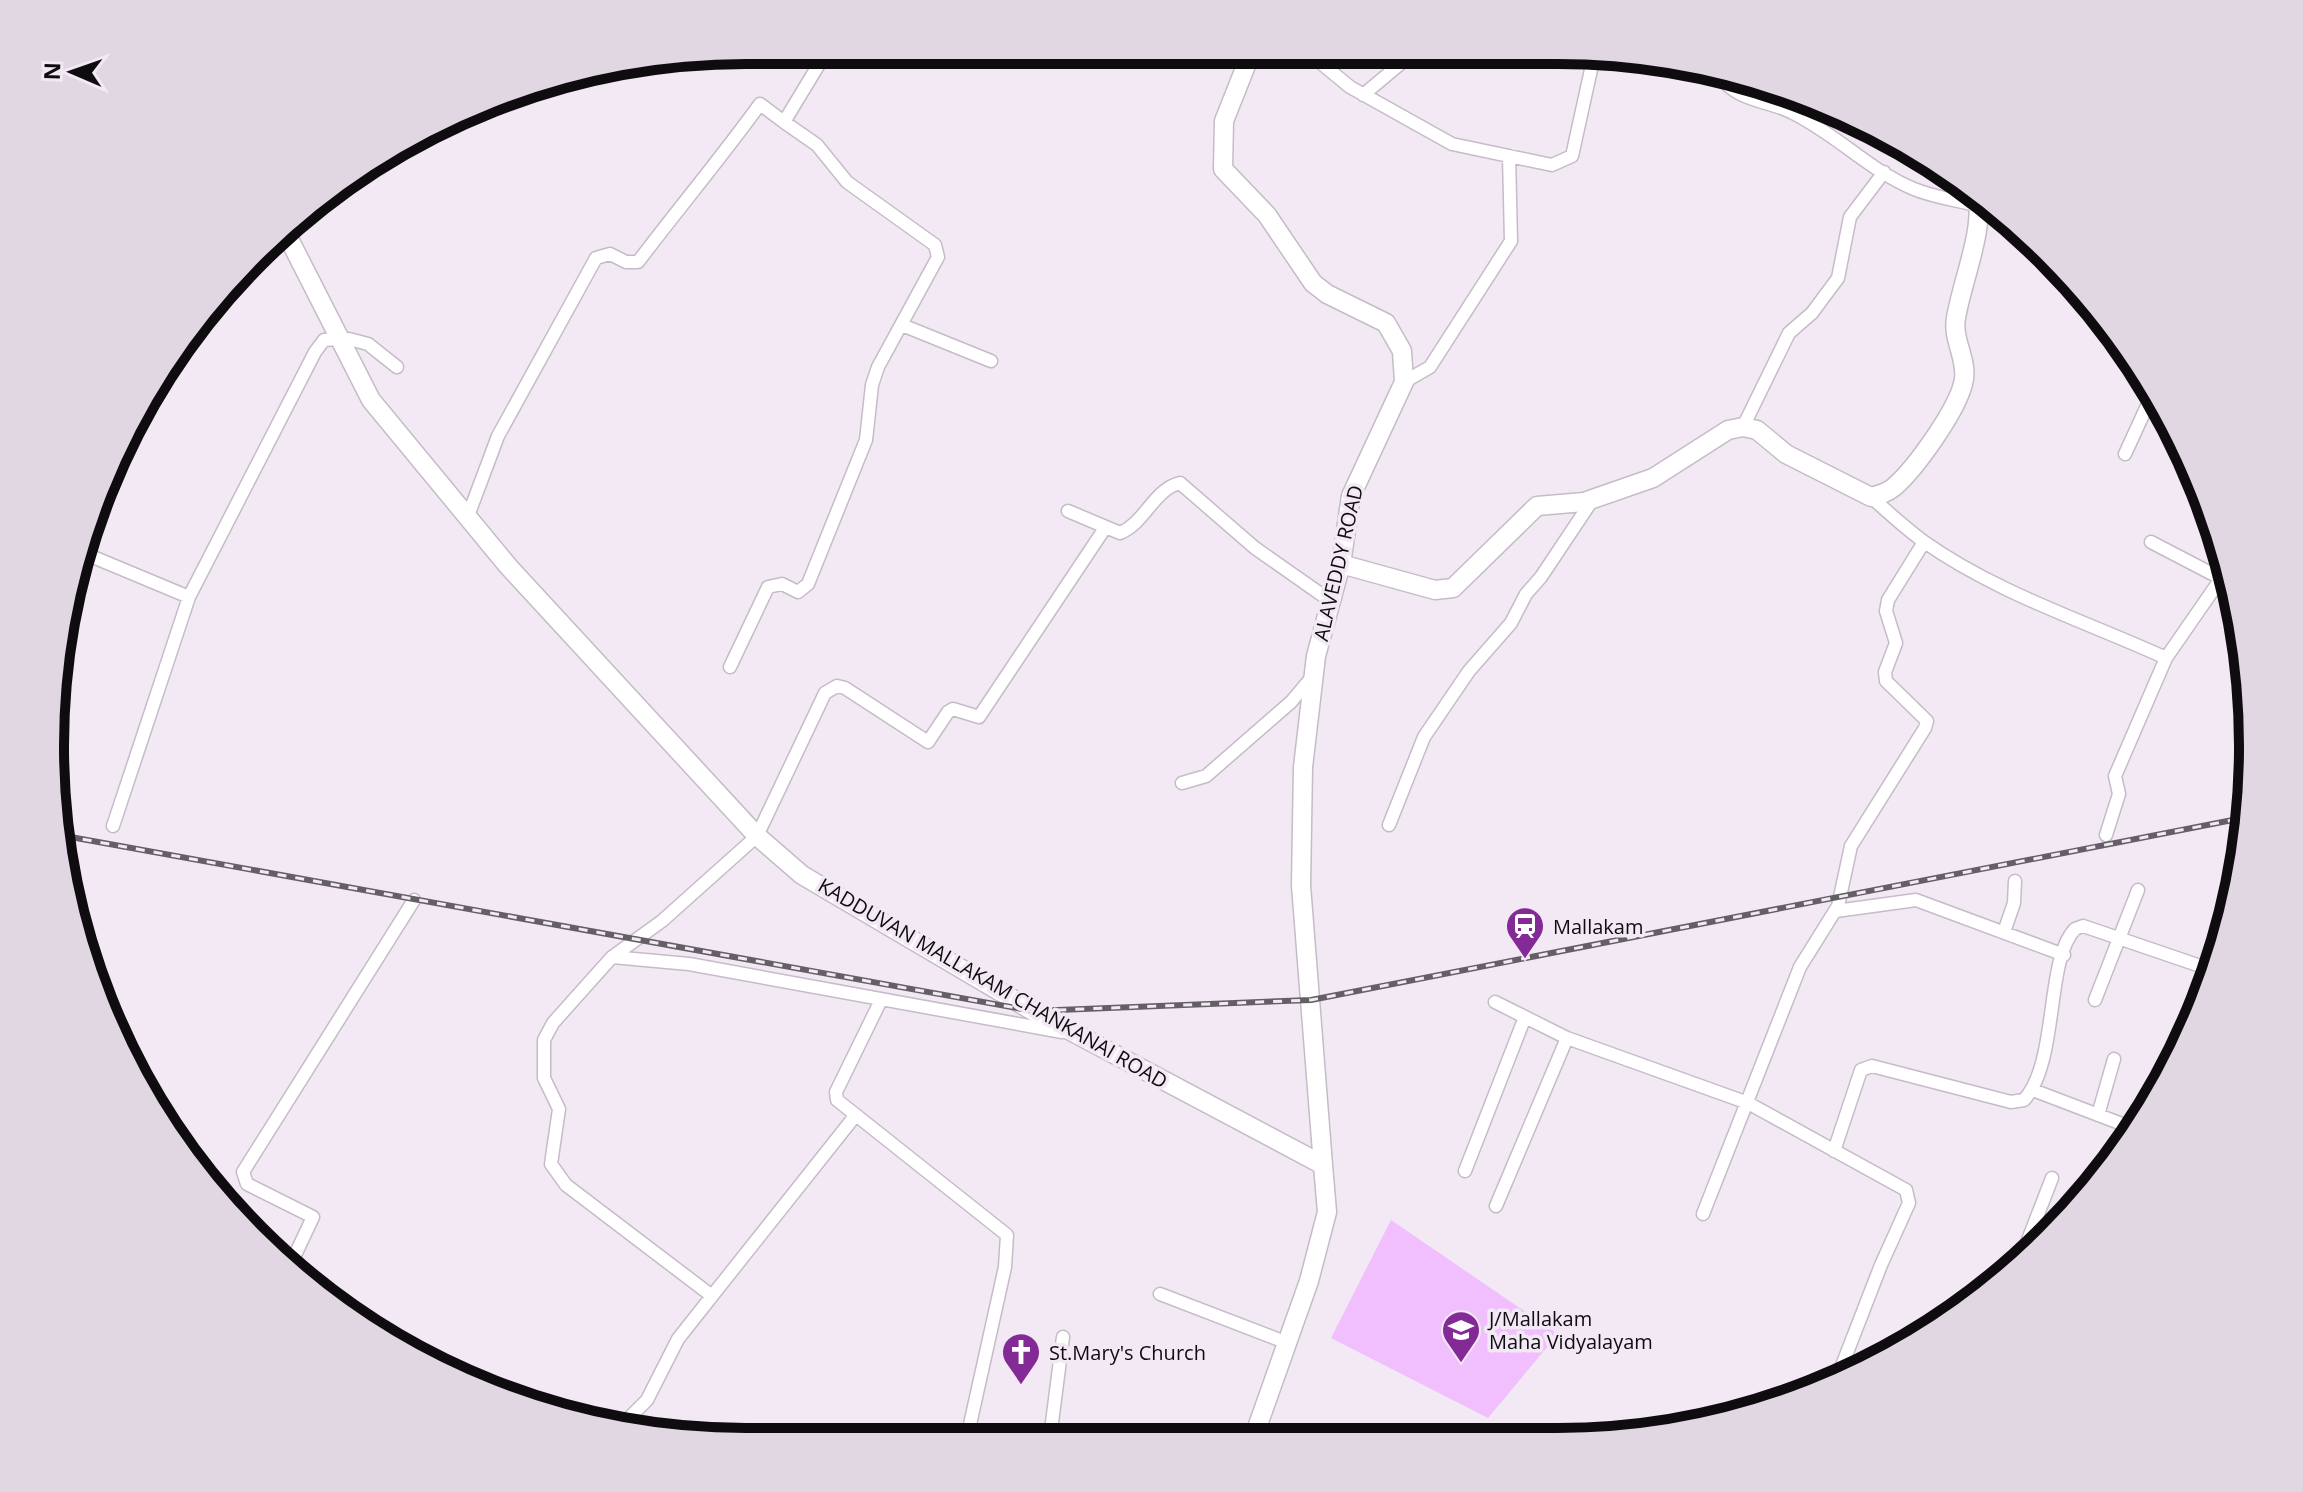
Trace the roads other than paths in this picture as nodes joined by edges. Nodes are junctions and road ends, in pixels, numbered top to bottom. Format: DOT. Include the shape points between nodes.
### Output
graph roads {
  1 [pos="819,64"];
  2 [pos="1247,64"];
  3 [pos="1323,64"];
  4 [pos="1400,64"];
  5 [pos="1592,65"];
  6 [pos="1730,86"];
  7 [pos="1363,95"];
  8 [pos="784,122"];
  9 [pos="1509,156"];
  10 [pos="1884,172"];
  11 [pos="1962,198"];
  12 [pos="1976,209"];
  13 [pos="289,240"];
  14 [pos="902,325"];
  15 [pos="340,344"];
  16 [pos="991,361"];
  17 [pos="397,367"];
  18 [pos="1404,382"];
  19 [pos="2148,405"];
  20 [pos="1743,427"];
  21 [pos="2125,454"];
  22 [pos="1871,497"];
  23 [pos="1593,499"];
  24 [pos="1068,511"];
  25 [pos="468,516"];
  26 [pos="1105,528"];
  27 [pos="1924,542"];
  28 [pos="2151,542"];
  29 [pos="91,556"];
  30 [pos="1341,564"];
  31 [pos="2216,569"];
  32 [pos="2219,583"];
  33 [pos="189,597"];
  34 [pos="1332,602"];
  35 [pos="2166,658"];
  36 [pos="730,667"];
  37 [pos="1312,677"];
  38 [pos="1182,783"];
  39 [pos="1389,825"];
  40 [pos="113,826"];
  41 [pos="2106,835"];
  42 [pos="757,836"];
  43 [pos="2015,881"];
  44 [pos="2138,890"];
  45 [pos="414,900"];
  46 [pos="1836,911"];
  47 [pos="2004,932"];
  48 [pos="2120,939"];
  49 [pos="2064,955"];
  50 [pos="612,957"];
  51 [pos="2202,968"];
  52 [pos="881,1000"];
  53 [pos="2095,1000"];
  54 [pos="1495,1002"];
  55 [pos="1525,1017"];
  56 [pos="1082,1037"];
  57 [pos="1567,1038"];
  58 [pos="2114,1059"];
  59 [pos="2033,1090"];
  60 [pos="1748,1103"];
  61 [pos="2098,1115"];
  62 [pos="855,1116"];
  63 [pos="2124,1125"];
  64 [pos="1834,1151"];
  65 [pos="1323,1165"];
  66 [pos="1465,1171"];
  67 [pos="2052,1178"];
  68 [pos="1496,1206"];
  69 [pos="1703,1214"];
  70 [pos="2029,1238"];
  71 [pos="294,1257"];
  72 [pos="1160,1294"];
  73 [pos="712,1296"];
  74 [pos="1063,1337"];
  75 [pos="1285,1342"];
  76 [pos="1842,1365"];
  77 [pos="629,1418"];
  78 [pos="969,1428"];
  79 [pos="1051,1428"];
  80 [pos="1257,1428"];
  1 -- 8 [label="street"];
  2 -- 18 [label="street" via="1224,121 1223,169 1267,215 1313,283 1386,323 1402,351"];
  3 -- 7 [label="street"];
  4 -- 7 [label="street"];
  5 -- 9 [label="street" via="1572,156 1552,165"];
  6 -- 10 [label="street" via="1793,112"];
  7 -- 9 [label="street" via="1452,144"];
  8 -- 14 [label="street" via="817,145 847,182 935,245 938,257 930,277"];
  8 -- 25 [label="street" via="760,104 638,262 610,254 596,258 498,436"];
  9 -- 18 [label="street" via="1511,241 1430,367"];
  10 -- 11 [label="street" via="1918,191"];
  10 -- 20 [label="street" via="1850,217 1838,278 1789,333"];
  12 -- 22 [label="street" via="1955,321 1964,378 1950,412 1906,475 1890,490"];
  13 -- 15 [label="street, KADDUVAN MALLAKAM CHANKANAI ROAD"];
  14 -- 16 [label="street"];
  14 -- 36 [label="street" via="878,367 866,440 808,584 798,592 782,584 768,587"];
  15 -- 17 [label="street" via="359,340"];
  15 -- 25 [label="street, KADDUVAN MALLAKAM CHANKANAI ROAD" via="371,400"];
  15 -- 33 [label="street" via="324,340 315,352"];
  18 -- 30 [label="street, ALAVEDDY ROAD" via="1351,496"];
  19 -- 21 [label="street"];
  20 -- 22 [label="street" via="1757,430 1786,454"];
  20 -- 23 [label="street" via="1728,430 1653,478"];
  22 -- 27 [label="street"];
  23 -- 30 [label="street" via="1537,506 1453,588 1435,590"];
  23 -- 39 [label="street" via="1511,623 1469,671 1424,737"];
  24 -- 26 [label="street"];
  25 -- 42 [label="street, KADDUVAN MALLAKAM CHANKANAI ROAD"];
  26 -- 34 [label="street" via="1120,533 1129,529 1163,490 1180,483 1255,548"];
  26 -- 42 [label="street" via="979,717 953,709 928,742 845,688 825,693"];
  27 -- 35 [label="street" via="2044,608"];
  27 -- 46 [label="street" via="1888,600 1896,643 1885,672 1886,681 1927,721 1851,846"];
  28 -- 31 [label="street"];
  29 -- 33 [label="street"];
  30 -- 34 [label="street, ALAVEDDY ROAD"];
  32 -- 35 [label="street"];
  33 -- 40 [label="street"];
  34 -- 37 [label="street, ALAVEDDY ROAD"];
  35 -- 41 [label="street" via="2115,776 2119,794"];
  37 -- 38 [label="street" via="1206,776"];
  37 -- 65 [label="street, ALAVEDDY ROAD" via="1303,767 1301,885"];
  42 -- 50 [label="street" via="662,921"];
  42 -- 56 [label="street, KADDUVAN MALLAKAM CHANKANAI ROAD" via="802,875"];
  43 -- 47 [label="street"];
  44 -- 48 [label="street"];
  45 -- 71 [label="street" via="243,1172 247,1184 313,1217"];
  46 -- 47 [label="street" via="1916,900"];
  46 -- 60 [label="street" via="1800,967"];
  47 -- 49 [label="street"];
  48 -- 49 [label="street" via="2083,926 2070,935"];
  48 -- 51 [label="street"];
  48 -- 53 [label="street"];
  49 -- 59 [label="street"];
  50 -- 52 [label="street" via="689,964"];
  50 -- 73 [label="street" via="544,1040 544,1078 559,1109 551,1164 566,1185"];
  52 -- 56 [label="street"];
  52 -- 62 [label="street" via="836,1092 837,1100"];
  54 -- 55 [label="street"];
  55 -- 57 [label="street"];
  55 -- 66 [label="street"];
  56 -- 65 [label="street, KADDUVAN MALLAKAM CHANKANAI ROAD"];
  57 -- 60 [label="street"];
  57 -- 68 [label="street"];
  58 -- 61 [label="street"];
  59 -- 61 [label="street"];
  59 -- 64 [label="street" via="2024,1100 2011,1102 1872,1066 1861,1070"];
  60 -- 64 [label="street"];
  60 -- 69 [label="street"];
  61 -- 63 [label="street"];
  62 -- 73 [label="street"];
  62 -- 78 [label="street" via="1007,1235 1005,1267"];
  64 -- 76 [label="street" via="1899,1184 1910,1198"];
  65 -- 75 [label="street" via="1327,1212 1309,1281"];
  67 -- 70 [label="street"];
  72 -- 75 [label="street"];
  73 -- 77 [label="street" via="678,1339 647,1400"];
  74 -- 79 [label="street"];
  75 -- 80 [label="street"];
}
